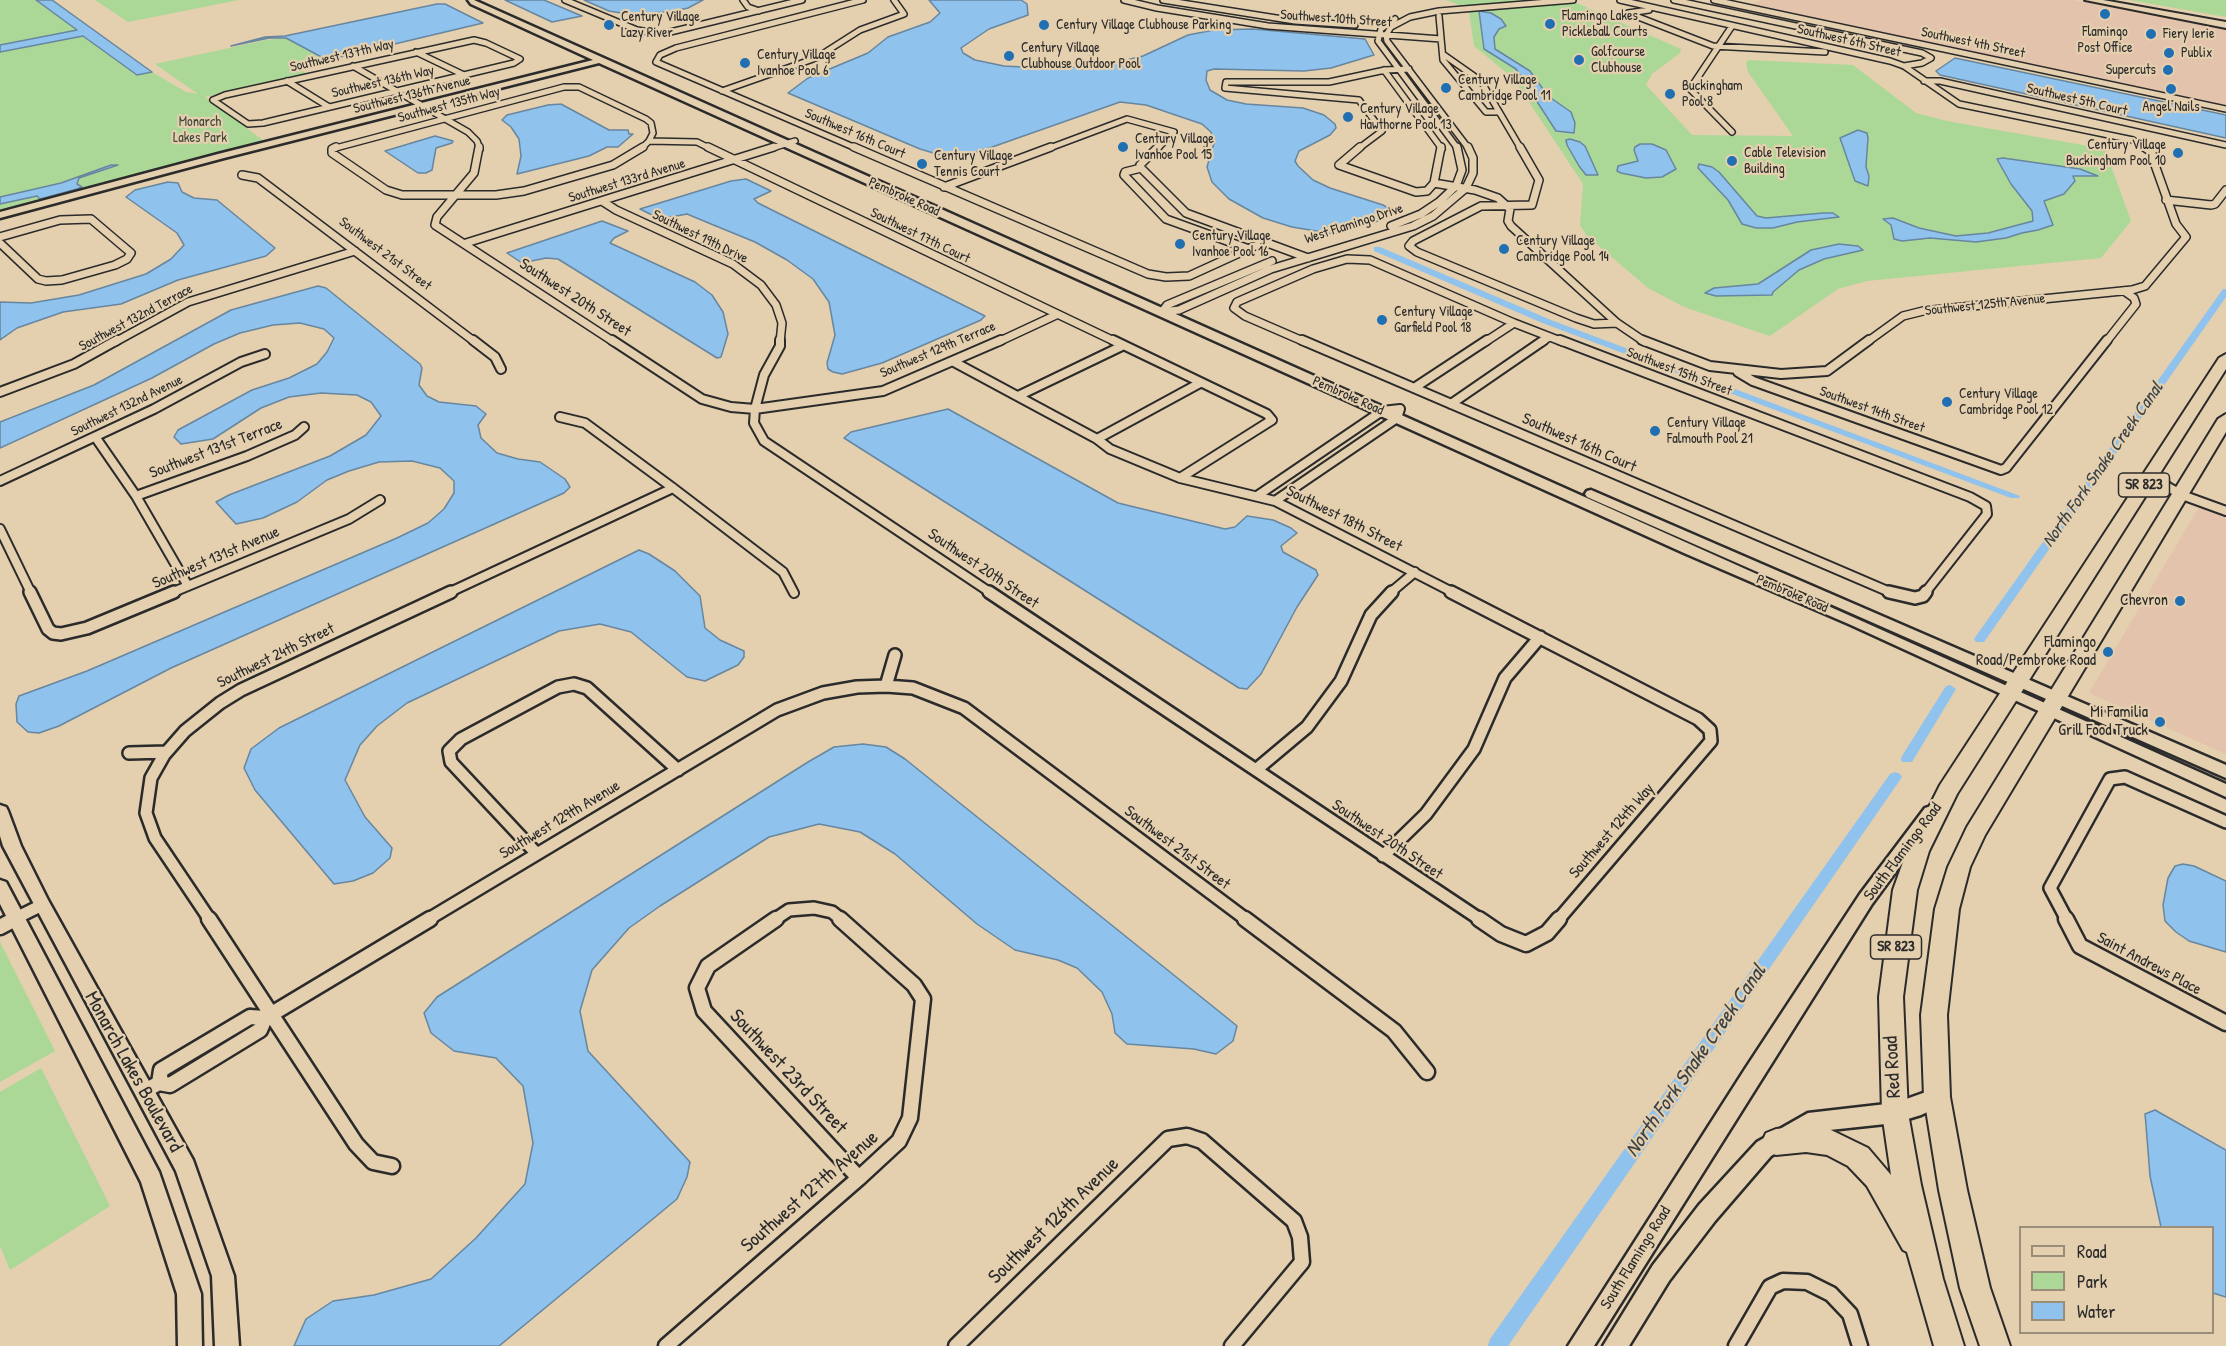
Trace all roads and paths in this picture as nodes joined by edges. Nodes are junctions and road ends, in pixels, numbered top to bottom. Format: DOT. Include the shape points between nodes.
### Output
graph roads {
  1 [pos="471,0"];
  2 [pos="565,0"];
  3 [pos="743,0"];
  4 [pos="802,0"];
  5 [pos="863,0"];
  6 [pos="894,0"];
  7 [pos="1124,0"];
  8 [pos="1134,0"];
  9 [pos="1163,0"];
  10 [pos="1536,0"];
  11 [pos="1573,0"];
  12 [pos="1620,0"];
  13 [pos="1674,0"];
  14 [pos="1714,0"];
  15 [pos="2090,0"];
  16 [pos="2114,0"];
  17 [pos="1655,8"];
  18 [pos="1432,9"];
  19 [pos="2140,9"];
  20 [pos="759,11"];
  21 [pos="2178,11"];
  22 [pos="1439,13"];
  23 [pos="1256,15"];
  24 [pos="2226,20"];
  25 [pos="1246,21"];
  26 [pos="1356,25"];
  27 [pos="2226,25"];
  28 [pos="1732,26"];
  29 [pos="1378,34"];
  30 [pos="1387,34"];
  31 [pos="1441,38"];
  32 [pos="1718,47"];
  33 [pos="1837,50"];
  34 [pos="416,52"];
  35 [pos="1444,55"];
  36 [pos="601,58"];
  37 [pos="519,61"];
  38 [pos="353,66"];
  39 [pos="1904,66"];
  40 [pos="1399,69"];
  41 [pos="1409,69"];
  42 [pos="1384,70"];
  43 [pos="464,75"];
  44 [pos="287,81"];
  45 [pos="1923,81"];
  46 [pos="398,91"];
  47 [pos="722,91"];
  48 [pos="422,105"];
  49 [pos="329,107"];
  50 [pos="2226,109"];
  51 [pos="1499,112"];
  52 [pos="446,118"];
  53 [pos="253,124"];
  54 [pos="1732,132"];
  55 [pos="649,141"];
  56 [pos="790,143"];
  57 [pos="2226,145"];
  58 [pos="735,160"];
  59 [pos="1141,168"];
  60 [pos="242,175"];
  61 [pos="1434,183"];
  62 [pos="1456,186"];
  63 [pos="944,187"];
  64 [pos="1466,188"];
  65 [pos="2226,190"];
  66 [pos="453,195"];
  67 [pos="2166,200"];
  68 [pos="602,201"];
  69 [pos="1506,204"];
  70 [pos="0,215"];
  71 [pos="0,237"];
  72 [pos="0,243"];
  73 [pos="466,243"];
  74 [pos="1269,243"];
  75 [pos="1249,249"];
  76 [pos="355,251"];
  77 [pos="1298,254"];
  78 [pos="1308,258"];
  79 [pos="1325,266"];
  80 [pos="1265,271"];
  81 [pos="1235,274"];
  82 [pos="1245,278"];
  83 [pos="1213,284"];
  84 [pos="1224,288"];
  85 [pos="2124,291"];
  86 [pos="1165,309"];
  87 [pos="1179,310"];
  88 [pos="1056,315"];
  89 [pos="1514,323"];
  90 [pos="1617,323"];
  91 [pos="1549,337"];
  92 [pos="1122,346"];
  93 [pos="265,354"];
  94 [pos="2226,358"];
  95 [pos="954,362"];
  96 [pos="501,369"];
  97 [pos="1736,371"];
  98 [pos="1200,383"];
  99 [pos="1414,388"];
  100 [pos="0,392"];
  101 [pos="1017,396"];
  102 [pos="1451,404"];
  103 [pos="755,409"];
  104 [pos="1382,411"];
  105 [pos="1398,413"];
  106 [pos="560,417"];
  107 [pos="2226,419"];
  108 [pos="304,428"];
  109 [pos="96,438"];
  110 [pos="1097,439"];
  111 [pos="2152,472"];
  112 [pos="1180,478"];
  113 [pos="0,481"];
  114 [pos="673,488"];
  115 [pos="2182,495"];
  116 [pos="136,496"];
  117 [pos="1257,496"];
  118 [pos="380,500"];
  119 [pos="1275,501"];
  120 [pos="2226,511"];
  121 [pos="0,529"];
  122 [pos="4,548"];
  123 [pos="1415,572"];
  124 [pos="188,586"];
  125 [pos="794,592"];
  126 [pos="1915,598"];
  127 [pos="1540,637"];
  128 [pos="895,655"];
  129 [pos="886,686"];
  130 [pos="2017,687"];
  131 [pos="2053,703"];
  132 [pos="1710,730"];
  133 [pos="166,752"];
  134 [pos="129,753"];
  135 [pos="1257,769"];
  136 [pos="678,770"];
  137 [pos="2226,772"];
  138 [pos="2226,790"];
  139 [pos="1948,791"];
  140 [pos="0,811"];
  141 [pos="2226,822"];
  142 [pos="537,854"];
  143 [pos="1383,856"];
  144 [pos="0,887"];
  145 [pos="42,905"];
  146 [pos="8,923"];
  147 [pos="1526,944"];
  148 [pos="923,999"];
  149 [pos="268,1016"];
  150 [pos="2226,1023"];
  151 [pos="1428,1072"];
  152 [pos="151,1088"];
  153 [pos="1937,1097"];
  154 [pos="1895,1113"];
  155 [pos="1776,1142"];
  156 [pos="392,1166"];
  157 [pos="859,1178"];
  158 [pos="1923,1254"];
  159 [pos="190,1346"];
  160 [pos="226,1346"];
  161 [pos="666,1346"];
  162 [pos="956,1346"];
  163 [pos="1232,1346"];
  164 [pos="1580,1346"];
  165 [pos="1615,1346"];
  166 [pos="1736,1346"];
  167 [pos="1860,1346"];
  168 [pos="1949,1346"];
  169 [pos="1995,1346"];
  1 -- 36 [label="main road, Pembroke Road"];
  2 -- 20 [label="street" via="653,34"];
  3 -- 20 [label="street"];
  4 -- 20 [label="street"];
  5 -- 47 [label="street, Southwest 16th Court" via="676,48 658,57 660,65"];
  6 -- 47 [label="street" via="904,14 860,30 816,58"];
  7 -- 25 [label="street, Southwest 10th Street"];
  8 -- 25 [label="street, Southwest 10th Street"];
  9 -- 23 [label="street"];
  10 -- 18 [label="street"];
  11 -- 22 [label="street"];
  12 -- 17 [label="street, Southwest 6th Street"];
  13 -- 39 [label="street" via="1931,58"];
  14 -- 50 [label="street, Southwest 4th Street"];
  15 -- 19 [label="highway"];
  16 -- 21 [label="highway"];
  17 -- 28 [label="street, Southwest 6th Street"];
  17 -- 32 [label="street" via="1628,13"];
  18 -- 22 [label="street"];
  18 -- 29 [label="street" via="1399,17"];
  19 -- 21 [label="highway"];
  19 -- 27 [label="highway"];
  21 -- 24 [label="highway"];
  22 -- 30 [label="street" via="1399,22"];
  22 -- 31 [label="street"];
  23 -- 25 [label="street"];
  23 -- 26 [label="street"];
  25 -- 29 [label="street, Southwest 10th Street" via="1293,29"];
  28 -- 32 [label="street"];
  28 -- 33 [label="street, Southwest 6th Street"];
  29 -- 30 [label="street, Southwest 10th Street"];
  29 -- 40 [label="street" via="1378,41"];
  30 -- 31 [label="street, Southwest 10th Street"];
  30 -- 41 [label="street" via="1387,41"];
  31 -- 35 [label="street"];
  32 -- 33 [label="street"];
  32 -- 54 [label="street" via="1690,90"];
  33 -- 39 [label="street, Southwest 6th Street"];
  34 -- 37 [label="street, Southwest 137th Way" via="474,40"];
  34 -- 38 [label="street, Southwest 137th Way"];
  34 -- 43 [label="street"];
  35 -- 51 [label="street" via="1478,78"];
  35 -- 51 [label="street" via="1443,60 1486,112"];
  36 -- 48 [label="main road, Southwest 136th Avenue"];
  36 -- 56 [label="main road, Pembroke Road"];
  37 -- 43 [label="street, Southwest 136th Way"];
  38 -- 44 [label="street, Southwest 137th Way"];
  38 -- 46 [label="street"];
  39 -- 45 [label="street, Southwest 6th Street"];
  40 -- 41 [label="street"];
  40 -- 42 [label="street"];
  40 -- 62 [label="street" via="1457,146 1462,170"];
  41 -- 64 [label="street" via="1466,142 1473,158 1473,173"];
  42 -- 61 [label="street" via="1442,149"];
  42 -- 61 [label="street" via="1329,82 1226,82 1225,88 1359,100 1382,131 1339,165 1416,192 1425,192"];
  43 -- 46 [label="street, Southwest 136th Way"];
  44 -- 49 [label="street"];
  44 -- 53 [label="street, Southwest 137th Way" via="213,100"];
  45 -- 57 [label="street, Southwest 5th Court" via="1940,81"];
  45 -- 67 [label="street, Southwest 6th Street" via="1969,107 2133,140 2150,151"];
  46 -- 48 [label="street"];
  46 -- 49 [label="street, Southwest 136th Way"];
  47 -- 63 [label="street, Southwest 16th Court"];
  48 -- 52 [label="street"];
  48 -- 70 [label="main road, Southwest 136th Avenue"];
  49 -- 53 [label="street, Southwest 136th Way"];
  51 -- 69 [label="street" via="1539,180 1532,205"];
  52 -- 55 [label="street, Southwest 135th Way" via="573,86 646,119 653,133"];
  52 -- 66 [label="street" via="468,132 480,150 474,172"];
  52 -- 66 [label="street, Southwest 135th Way" via="332,149 332,153 386,190 402,195"];
  55 -- 58 [label="street, Southwest 17th Court" via="697,142"];
  55 -- 66 [label="street" via="638,152 613,165 524,191"];
  56 -- 58 [label="street, Southwest 133rd Avenue"];
  56 -- 86 [label="main road, Pembroke Road"];
  58 -- 68 [label="street, Southwest 133rd Avenue"];
  58 -- 88 [label="street, Southwest 17th Court"];
  59 -- 63 [label="street" via="1174,132 1127,119"];
  59 -- 74 [label="street" via="1186,213"];
  59 -- 75 [label="street" via="1130,169 1124,175 1167,219"];
  60 -- 76 [label="street, Southwest 21st Street" via="258,178"];
  61 -- 62 [label="street"];
  62 -- 64 [label="street"];
  62 -- 77 [label="street, West Flamingo Drive" via="1430,208 1405,221"];
  63 -- 75 [label="street, Southwest 16th Court" via="1148,274 1189,276"];
  64 -- 69 [label="street"];
  64 -- 78 [label="street, West Flamingo Drive" via="1433,216 1413,226"];
  65 -- 67 [label="street" via="2211,205"];
  66 -- 73 [label="street, Southwest 20th Street" via="435,225"];
  67 -- 85 [label="street, Southwest 125th Avenue" via="2186,237 2145,286"];
  68 -- 73 [label="street, Southwest 133rd Avenue"];
  68 -- 103 [label="street, Southwest 19th Drive" via="733,264 761,285 776,305 782,323 780,346 764,375"];
  69 -- 90 [label="street" via="1511,226"];
  69 -- 90 [label="street" via="1481,206 1409,246 1586,322"];
  71 -- 72 [label="street" via="77,218 91,219 131,253 115,265 46,281 38,279"];
  73 -- 103 [label="street, Southwest 20th Street" via="702,399"];
  74 -- 75 [label="street, Southwest 16th Court"];
  74 -- 77 [label="street"];
  76 -- 96 [label="street, Southwest 21st Street" via="495,357"];
  76 -- 100 [label="street, Southwest 132nd Terrace" via="188,302 74,364"];
  77 -- 78 [label="street"];
  77 -- 81 [label="street, West Flamingo Drive"];
  78 -- 79 [label="street"];
  78 -- 80 [label="street, West Flamingo Drive"];
  79 -- 89 [label="street, Southwest 15th Street" via="1363,259"];
  79 -- 99 [label="street, Southwest 16th Court" via="1237,302 1234,308"];
  80 -- 82 [label="street, West Flamingo Drive"];
  80 -- 84 [label="street, West Flamingo Drive"];
  81 -- 82 [label="street"];
  81 -- 83 [label="street, West Flamingo Drive"];
  82 -- 84 [label="street, West Flamingo Drive"];
  83 -- 84 [label="street"];
  83 -- 86 [label="street, West Flamingo Drive"];
  84 -- 87 [label="street, West Flamingo Drive"];
  85 -- 97 [label="street, Southwest 125th Avenue" via="1923,311 1903,316 1827,371"];
  85 -- 97 [label="street, Southwest 14th Street" via="2136,304 2001,470 1753,381"];
  86 -- 87 [label="main road, Pembroke Road"];
  86 -- 104 [label="main road, Pembroke Road"];
  87 -- 105 [label="main road, Pembroke Road"];
  88 -- 92 [label="street, Southwest 17th Court"];
  88 -- 95 [label="street, Southwest 129th Terrace"];
  89 -- 91 [label="street, Southwest 15th Street"];
  89 -- 99 [label="street"];
  90 -- 97 [label="street" via="1664,351"];
  91 -- 102 [label="street"];
  91 -- 126 [label="street, Southwest 15th Street" via="1986,506 1983,521 1931,589"];
  92 -- 98 [label="street, Southwest 17th Court"];
  92 -- 101 [label="street"];
  93 -- 109 [label="street, Southwest 132nd Avenue" via="241,362"];
  94 -- 111 [label="highway, South Flamingo Road / SR 823"];
  95 -- 101 [label="street, Southwest 18th Street"];
  95 -- 103 [label="street, Southwest 129th Terrace" via="883,391"];
  98 -- 110 [label="street"];
  98 -- 112 [label="street, Southwest 17th Court" via="1267,414 1272,420"];
  99 -- 102 [label="street, Southwest 16th Court"];
  101 -- 110 [label="street, Southwest 18th Street"];
  102 -- 126 [label="street, Southwest 16th Court" via="1894,594"];
  103 -- 135 [label="street, Southwest 20th Street" via="754,423 764,441"];
  104 -- 105 [label="main road, Pembroke Road"];
  104 -- 117 [label="street"];
  105 -- 119 [label="street"];
  105 -- 130 [label="main road, Pembroke Road"];
  106 -- 114 [label="street" via="585,423"];
  107 -- 115 [label="highway, SR 823"];
  108 -- 116 [label="street, Southwest 131st Terrace" via="247,456"];
  109 -- 113 [label="street, Southwest 132nd Avenue"];
  109 -- 116 [label="street"];
  110 -- 112 [label="street, Southwest 18th Street" via="1110,449"];
  111 -- 115 [label="street"];
  111 -- 130 [label="highway, South Flamingo Road / SR 823"];
  112 -- 117 [label="street, Southwest 18th Street"];
  114 -- 125 [label="street" via="783,572"];
  114 -- 133 [label="street, Southwest 24th Street" via="241,690 200,718"];
  115 -- 120 [label="street"];
  115 -- 131 [label="highway, SR 823"];
  116 -- 124 [label="street"];
  117 -- 119 [label="street, Southwest 18th Street"];
  118 -- 124 [label="street, Southwest 131st Avenue" via="349,519"];
  119 -- 123 [label="street, Southwest 18th Street"];
  121 -- 122 [label="street"];
  122 -- 124 [label="street, Southwest 131st Avenue" via="53,633 87,628"];
  123 -- 127 [label="street, Southwest 18th Street"];
  123 -- 135 [label="street" via="1390,592 1371,615 1341,681 1307,727"];
  127 -- 132 [label="street, Southwest 18th Street" via="1698,719"];
  127 -- 143 [label="street" via="1504,678 1474,749 1426,814"];
  128 -- 129 [label="street"];
  129 -- 136 [label="street, Southwest 129th Avenue" via="857,687 804,699 777,710"];
  129 -- 151 [label="street, Southwest 21st Street" via="913,688 964,708 1394,1031"];
  130 -- 131 [label="main road, Pembroke Road"];
  130 -- 139 [label="highway, South Flamingo Road / SR 823"];
  131 -- 137 [label="main road, Pembroke Road"];
  131 -- 138 [label="main road, Pembroke Road"];
  131 -- 153 [label="highway, SR 823" via="1975,833 1959,867 1947,909 1934,1015"];
  132 -- 147 [label="street, Southwest 124th Way" via="1711,741 1554,924"];
  133 -- 134 [label="street"];
  133 -- 149 [label="street, Southwest 24th Street" via="148,790 146,813 155,838"];
  135 -- 143 [label="street, Southwest 20th Street"];
  136 -- 142 [label="street, Southwest 129th Avenue"];
  136 -- 142 [label="street" via="587,688 574,684 558,687 461,739 450,751 451,762"];
  139 -- 154 [label="highway, Red Road / SR 823" via="1918,851 1905,890 1897,938 1891,997"];
  139 -- 164 [label="main road, South Flamingo Road" via="1866,899"];
  140 -- 145 [label="main road, Monarch Lakes Boulevard" via="12,846"];
  141 -- 150 [label="street, Saint Andrews Place" via="2125,777 2110,779 2050,888 2080,946"];
  142 -- 149 [label="street, Southwest 129th Avenue"];
  143 -- 147 [label="street, Southwest 20th Street" via="1501,934"];
  144 -- 146 [label="main road, Monarch Lakes Boulevard"];
  145 -- 146 [label="street"];
  145 -- 152 [label="main road, Monarch Lakes Boulevard"];
  146 -- 159 [label="main road, Monarch Lakes Boulevard" via="151,1179 189,1294"];
  148 -- 157 [label="street, Southwest 127th Avenue" via="909,1118 899,1141"];
  148 -- 157 [label="street, Southwest 23rd Street" via="914,985 832,912 814,908 789,910 708,966 697,988 704,1011"];
  149 -- 152 [label="street, Southwest 129th Avenue" via="260,1030 170,1085"];
  149 -- 156 [label="street, Southwest 24th Street" via="356,1144 373,1162"];
  152 -- 160 [label="main road, Monarch Lakes Boulevard" via="223,1276"];
  153 -- 154 [label="main road, South Flamingo Road"];
  153 -- 169 [label="highway, SR 823" via="1975,1288"];
  154 -- 155 [label="main road, South Flamingo Road" via="1808,1123"];
  154 -- 158 [label="highway, Red Road / SR 823"];
  155 -- 158 [label="highway" via="1806,1139 1832,1143 1858,1157 1877,1177"];
  155 -- 165 [label="main road, South Flamingo Road" via="1764,1149 1707,1213 1661,1273"];
  157 -- 161 [label="street, Southwest 127th Avenue"];
  158 -- 168 [label="highway, Red Road / SR 823"];
  162 -- 163 [label="street, Southwest 126th Avenue" via="1168,1139 1187,1136 1202,1141 1294,1221 1300,1236 1302,1262"];
  166 -- 167 [label="street" via="1770,1287 1783,1281 1807,1282 1831,1294 1850,1314"];
}
